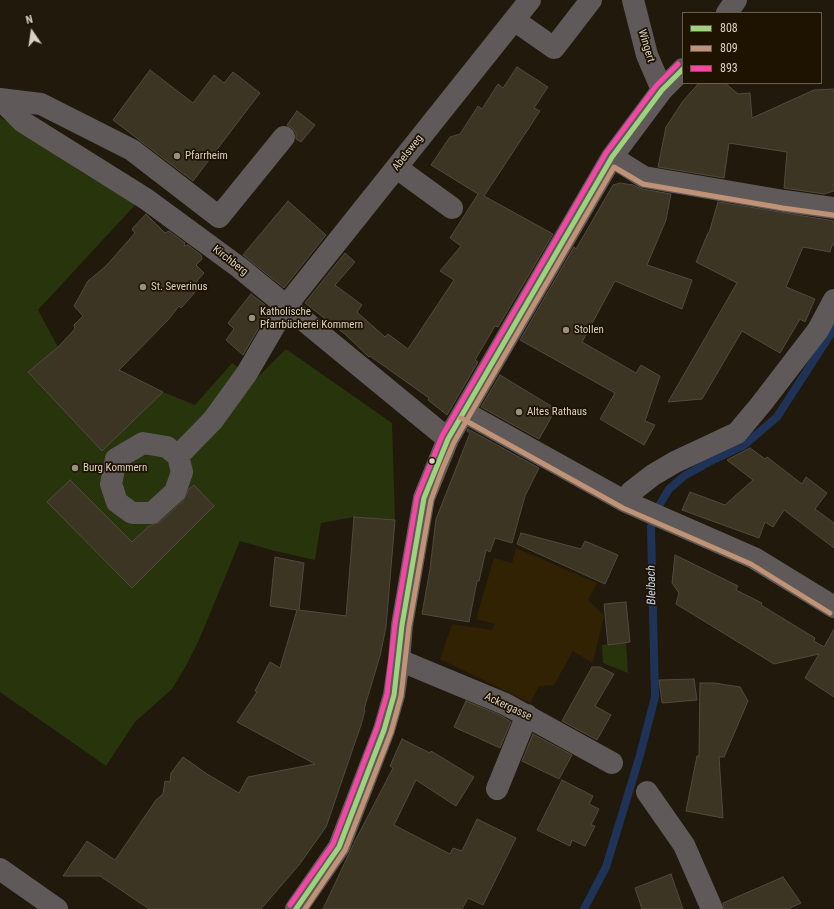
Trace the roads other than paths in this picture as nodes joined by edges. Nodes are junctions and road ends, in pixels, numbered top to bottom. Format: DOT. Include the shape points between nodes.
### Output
graph roads {
  1 [pos="530,0"];
  2 [pos="591,0"];
  3 [pos="633,0"];
  4 [pos="736,0"];
  5 [pos="728,12"];
  6 [pos="514,20"];
  7 [pos="682,70"];
  8 [pos="662,90"];
  9 [pos="0,99"];
  10 [pos="284,137"];
  11 [pos="612,157"];
  12 [pos="397,168"];
  13 [pos="452,208"];
  14 [pos="834,208"];
  15 [pos="834,300"];
  16 [pos="286,306"];
  17 [pos="464,412"];
  18 [pos="448,439"];
  19 [pos="178,456"];
  20 [pos="626,502"];
  21 [pos="834,607"];
  22 [pos="399,660"];
  23 [pos="527,715"];
  24 [pos="612,763"];
  25 [pos="497,790"];
  26 [pos="647,792"];
  27 [pos="0,869"];
  28 [pos="57,909"];
  29 [pos="296,909"];
  30 [pos="712,909"];
  1 -- 6 [label="street, Abelsweg"];
  2 -- 6 [label="street" via="554,48"];
  3 -- 8 [label="street, Wingert" via="647,55"];
  4 -- 5 [label="street"];
  6 -- 12 [label="street, Abelsweg"];
  7 -- 8 [label="street"];
  8 -- 11 [label="street"];
  9 -- 10 [label="street" via="41,104 132,150 219,217"];
  9 -- 16 [label="street, Kirchberg" via="23,122 146,199 240,268"];
  11 -- 14 [label="street" via="644,178"];
  11 -- 17 [label="street"];
  12 -- 13 [label="street"];
  12 -- 16 [label="street, Abelsweg"];
  15 -- 20 [label="street" via="818,330 737,433 653,475 631,492"];
  16 -- 18 [label="street, Kirchberg"];
  16 -- 19 [label="street, Abelsweg" via="247,373 213,420"];
  17 -- 18 [label="street"];
  17 -- 20 [label="street"];
  18 -- 22 [label="street" via="424,498 404,611"];
  20 -- 21 [label="street" via="754,558"];
  22 -- 23 [label="street, Ackergasse"];
  22 -- 29 [label="street" via="394,695 384,730 339,847"];
  23 -- 24 [label="street, Ackergasse"];
  23 -- 25 [label="street"];
  26 -- 30 [label="street" via="684,845"];
  27 -- 28 [label="street"];
}
